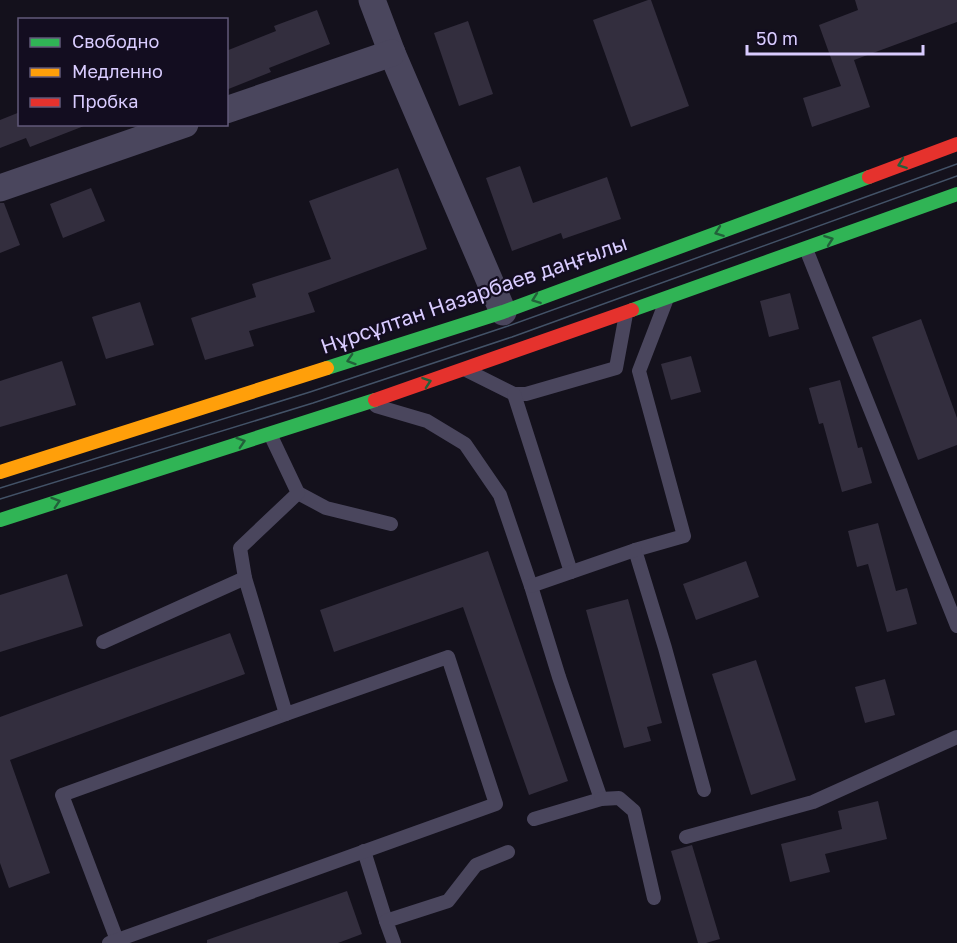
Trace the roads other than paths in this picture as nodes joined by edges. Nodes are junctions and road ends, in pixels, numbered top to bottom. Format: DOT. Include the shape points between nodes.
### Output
graph roads {
  1 [pos="372,0"];
  2 [pos="392,53"];
  3 [pos="228,109"];
  4 [pos="179,126"];
  5 [pos="957,144"];
  6 [pos="0,188"];
  7 [pos="957,194"];
  8 [pos="806,249"];
  9 [pos="667,298"];
  10 [pos="503,312"];
  11 [pos="626,312"];
  12 [pos="616,368"];
  13 [pos="463,369"];
  14 [pos="639,371"];
  15 [pos="514,394"];
  16 [pos="366,403"];
  17 [pos="270,433"];
  18 [pos="0,472"];
  19 [pos="298,492"];
  20 [pos="0,520"];
  21 [pos="391,524"];
  22 [pos="634,550"];
  23 [pos="571,572"];
  24 [pos="245,578"];
  25 [pos="531,586"];
  26 [pos="957,626"];
  27 [pos="103,642"];
  28 [pos="286,714"];
  29 [pos="957,737"];
  30 [pos="704,790"];
  31 [pos="602,799"];
  32 [pos="534,819"];
  33 [pos="686,837"];
  34 [pos="364,851"];
  35 [pos="508,852"];
  36 [pos="654,898"];
  37 [pos="386,921"];
  38 [pos="113,942"];
  39 [pos="394,943"];
  1 -- 2 [label="street"];
  2 -- 3 [label="street"];
  2 -- 10 [label="street"];
  4 -- 6 [label="street"];
  5 -- 10 [label="main road, Нұрсұлтан Назарбаев даңғылы, one-way"];
  8 -- 7 [label="main road, one-way"];
  8 -- 9 [label="main road"];
  8 -- 26 [label="lane"];
  9 -- 11 [label="main road"];
  9 -- 14 [label="lane"];
  10 -- 18 [label="main road, Нұрсұлтан Назарбаев даңғылы, one-way"];
  11 -- 12 [label="lane"];
  11 -- 13 [label="main road"];
  12 -- 14 [label="lane"];
  12 -- 15 [label="lane"];
  13 -- 15 [label="lane"];
  16 -- 13 [label="main road, one-way"];
  14 -- 22 [label="lane" via="684,536"];
  15 -- 23 [label="lane"];
  16 -- 17 [label="main road"];
  16 -- 25 [label="lane" via="427,421 465,444 500,495"];
  17 -- 19 [label="lane"];
  20 -- 17 [label="main road, one-way"];
  19 -- 21 [label="lane" via="326,508"];
  19 -- 24 [label="lane" via="240,548"];
  22 -- 23 [label="lane"];
  22 -- 30 [label="lane"];
  23 -- 25 [label="lane"];
  24 -- 27 [label="lane"];
  24 -- 28 [label="lane"];
  25 -- 31 [label="lane"];
  28 -- 34 [label="lane" via="448,657 496,804"];
  28 -- 38 [label="lane" via="63,795"];
  29 -- 33 [label="lane" via="813,802"];
  31 -- 32 [label="lane"];
  31 -- 36 [label="lane" via="620,798 634,811"];
  34 -- 37 [label="lane"];
  34 -- 38 [label="lane"];
  35 -- 37 [label="lane" via="476,865 448,901"];
  37 -- 39 [label="lane"];
}
